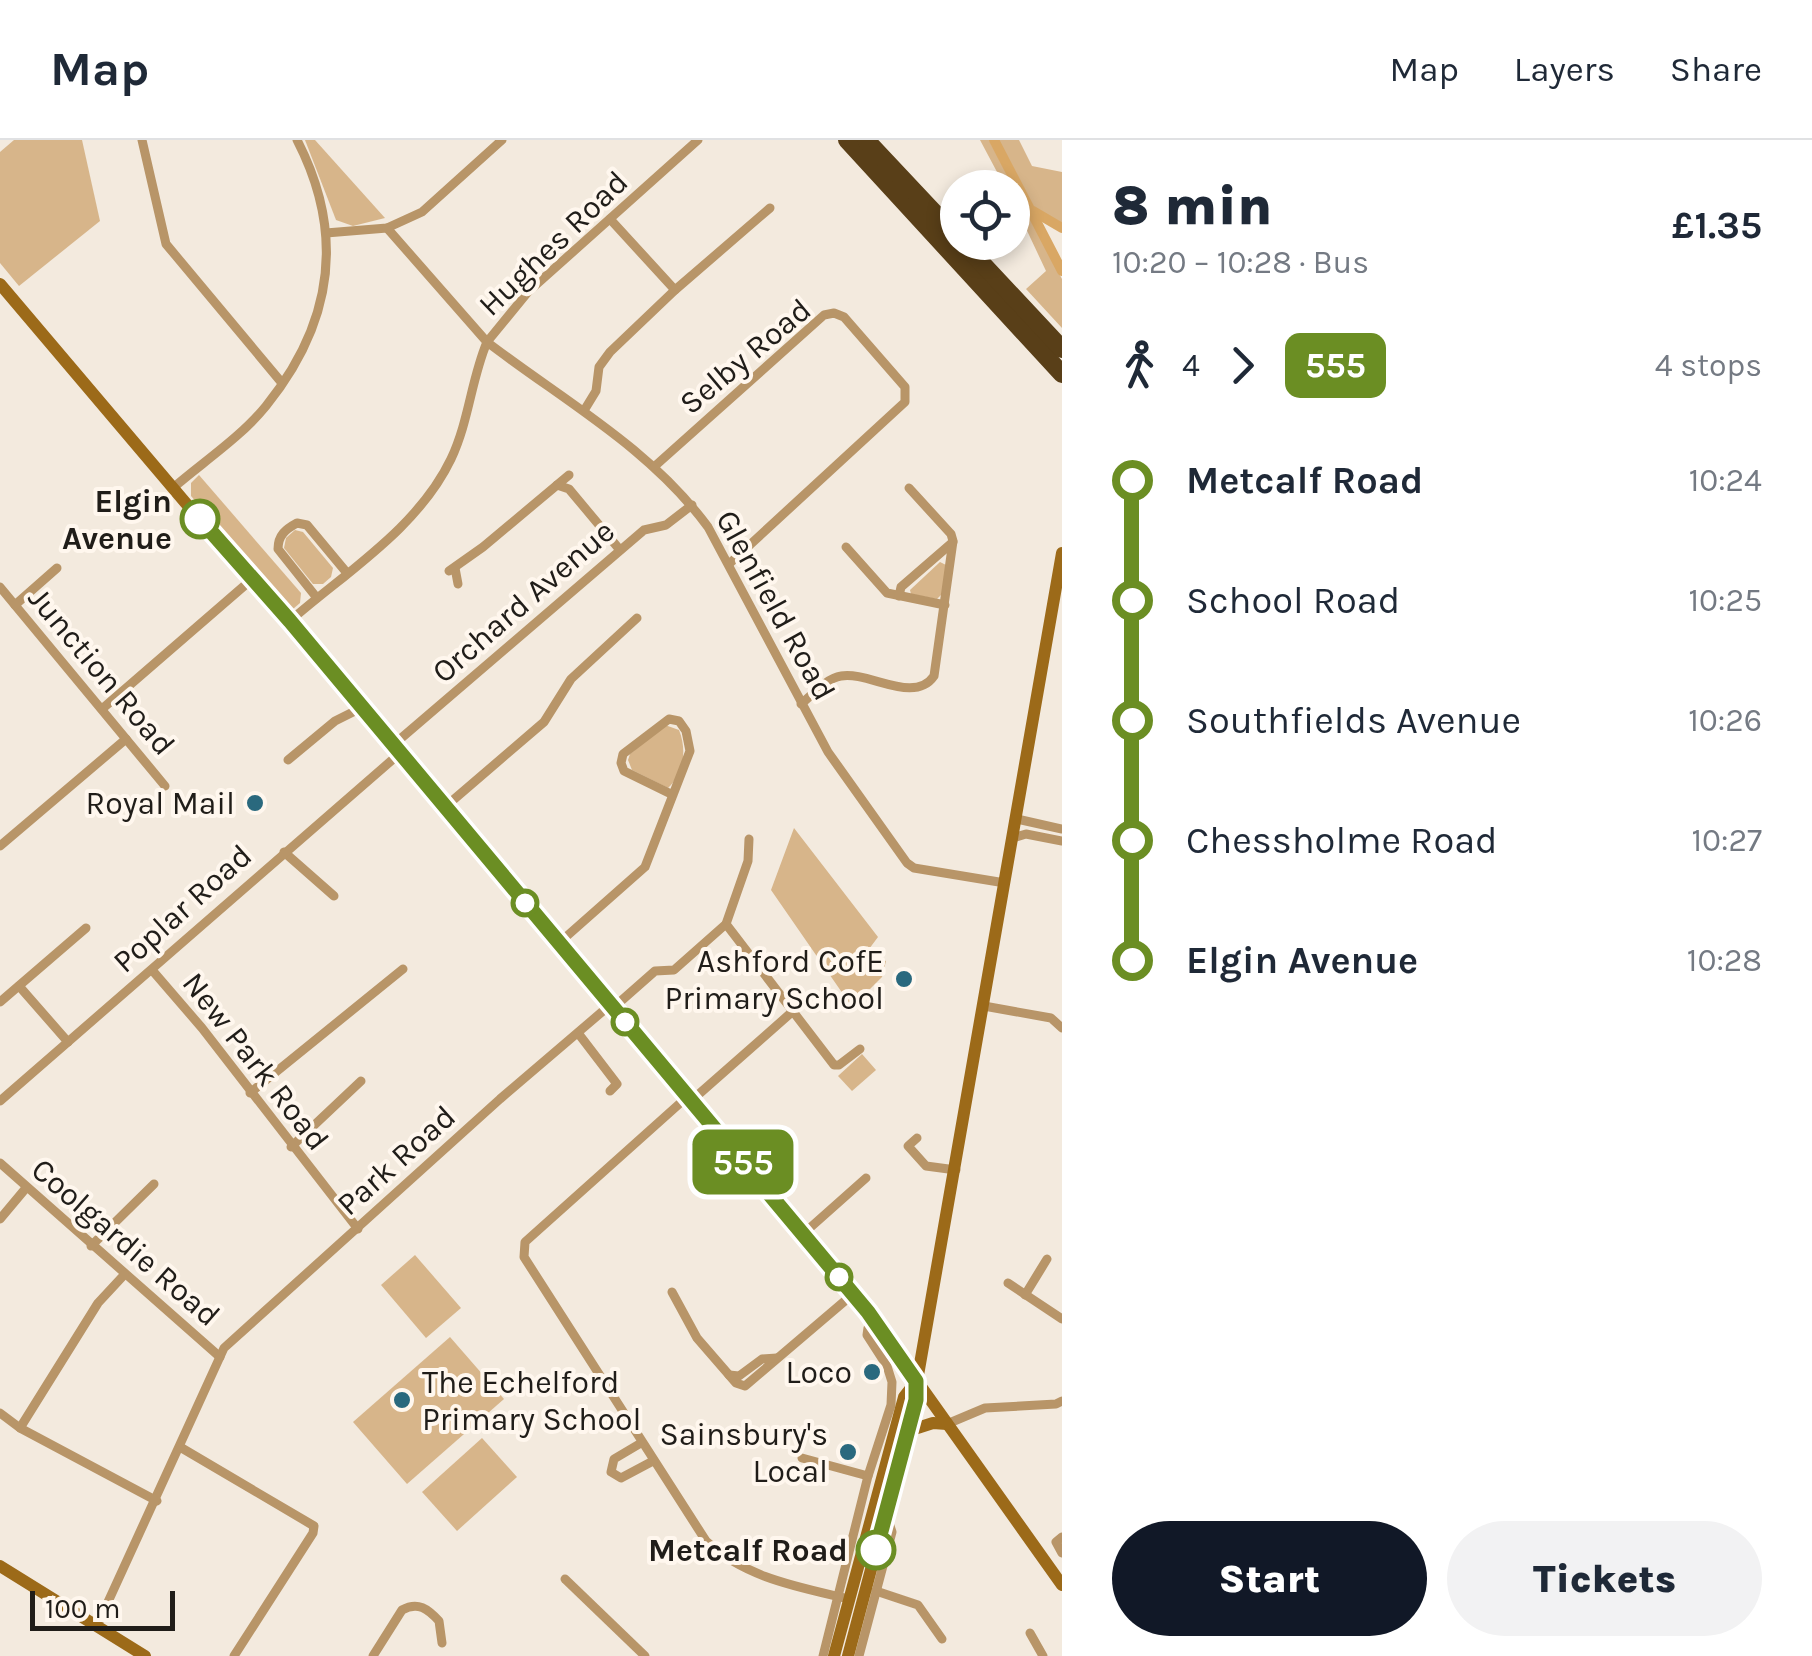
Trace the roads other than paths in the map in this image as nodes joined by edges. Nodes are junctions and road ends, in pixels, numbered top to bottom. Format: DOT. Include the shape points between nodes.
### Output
graph roads {
  1 [pos="142,140"];
  2 [pos="296,140"];
  3 [pos="502,140"];
  4 [pos="698,140"];
  5 [pos="847,140"];
  6 [pos="866,140"];
  7 [pos="770,208"];
  8 [pos="610,219"];
  9 [pos="940,219"];
  10 [pos="387,228"];
  11 [pos="326,233"];
  12 [pos="979,260"];
  13 [pos="0,284"];
  14 [pos="675,290"];
  15 [pos="487,342"];
  16 [pos="1062,349"];
  17 [pos="1062,374"];
  18 [pos="282,383"];
  19 [pos="584,410"];
  20 [pos="655,466"];
  21 [pos="569,475"];
  22 [pos="556,484"];
  23 [pos="173,488"];
  24 [pos="909,488"];
  25 [pos="692,504"];
  26 [pos="953,542"];
  27 [pos="846,547"];
  28 [pos="620,550"];
  29 [pos="1061,563"];
  30 [pos="728,564"];
  31 [pos="57,568"];
  32 [pos="347,573"];
  33 [pos="251,580"];
  34 [pos="458,584"];
  35 [pos="2,592"];
  36 [pos="900,596"];
  37 [pos="316,598"];
  38 [pos="15,605"];
  39 [pos="945,605"];
  40 [pos="636,618"];
  41 [pos="290,621"];
  42 [pos="800,704"];
  43 [pos="361,708"];
  44 [pos="102,709"];
  45 [pos="126,739"];
  46 [pos="396,750"];
  47 [pos="288,760"];
  48 [pos="165,786"];
  49 [pos="673,796"];
  50 [pos="444,807"];
  51 [pos="1016,819"];
  52 [pos="1062,829"];
  53 [pos="1013,838"];
  54 [pos="749,839"];
  55 [pos="1062,842"];
  56 [pos="0,846"];
  57 [pos="284,852"];
  58 [pos="1005,883"];
  59 [pos="334,896"];
  60 [pos="726,924"];
  61 [pos="86,928"];
  62 [pos="71,942"];
  63 [pos="559,943"];
  64 [pos="80,952"];
  65 [pos="403,969"];
  66 [pos="152,970"];
  67 [pos="19,986"];
  68 [pos="0,1002"];
  69 [pos="612,1006"];
  70 [pos="984,1006"];
  71 [pos="792,1012"];
  72 [pos="1062,1028"];
  73 [pos="578,1033"];
  74 [pos="68,1042"];
  75 [pos="860,1049"];
  76 [pos="361,1082"];
  77 [pos="610,1090"];
  78 [pos="250,1093"];
  79 [pos="689,1099"];
  80 [pos="0,1102"];
  81 [pos="917,1138"];
  82 [pos="291,1147"];
  83 [pos="0,1163"];
  84 [pos="956,1170"];
  85 [pos="866,1178"];
  86 [pos="154,1184"];
  87 [pos="26,1188"];
  88 [pos="0,1219"];
  89 [pos="358,1230"];
  90 [pos="803,1234"];
  91 [pos="91,1246"];
  92 [pos="1047,1259"];
  93 [pos="124,1275"];
  94 [pos="1008,1283"];
  95 [pos="672,1292"];
  96 [pos="853,1294"];
  97 [pos="1025,1295"];
  98 [pos="1062,1319"];
  99 [pos="876,1322"];
  100 [pos="885,1336"];
  101 [pos="926,1338"];
  102 [pos="220,1357"];
  103 [pos="916,1381"];
  104 [pos="1062,1401"];
  105 [pos="0,1413"];
  106 [pos="948,1424"];
  107 [pos="20,1428"];
  108 [pos="908,1432"];
  109 [pos="642,1443"];
  110 [pos="180,1447"];
  111 [pos="802,1458"];
  112 [pos="653,1461"];
  113 [pos="868,1476"];
  114 [pos="156,1501"];
  115 [pos="885,1512"];
  116 [pos="1062,1536"];
  117 [pos="1062,1552"];
  118 [pos="0,1566"];
  119 [pos="565,1580"];
  120 [pos="1061,1580"];
  121 [pos="876,1592"];
  122 [pos="843,1598"];
  123 [pos="97,1626"];
  124 [pos="1030,1634"];
  125 [pos="942,1638"];
  126 [pos="442,1643"];
  127 [pos="145,1656"];
  128 [pos="234,1656"];
  129 [pos="373,1656"];
  130 [pos="645,1656"];
  131 [pos="822,1656"];
  132 [pos="834,1656"];
  133 [pos="848,1656"];
  134 [pos="859,1656"];
  135 [pos="1044,1656"];
  1 -- 18 [label="street" via="166,244"];
  2 -- 11 [label="street" via="312,170"];
  3 -- 10 [label="street" via="422,212"];
  4 -- 8 [label="street, Hughes Road"];
  5 -- 17 [label="highway"];
  6 -- 9 [label="highway"];
  7 -- 14 [label="street"];
  8 -- 14 [label="street"];
  8 -- 15 [label="street, Hughes Road" via="528,292"];
  10 -- 11 [label="street"];
  10 -- 15 [label="street, Glenfield Road"];
  11 -- 18 [label="street" via="318,316"];
  12 -- 16 [label="highway"];
  13 -- 23 [label="street"];
  14 -- 19 [label="street" via="606,357"];
  15 -- 19 [label="street, Glenfield Road"];
  15 -- 32 [label="street" via="450,462 414,513"];
  18 -- 23 [label="street" via="264,409"];
  19 -- 20 [label="street, Glenfield Road"];
  20 -- 25 [label="street, Glenfield Road"];
  20 -- 30 [label="street, Selby Road" via="824,315 844,317 905,387 905,402"];
  21 -- 22 [label="street"];
  22 -- 28 [label="street" via="569,489"];
  22 -- 34 [label="street" via="452,569"];
  23 -- 33 [label="street"];
  24 -- 26 [label="street"];
  25 -- 28 [label="street, Orchard Avenue"];
  25 -- 30 [label="street, Glenfield Road"];
  26 -- 36 [label="street"];
  26 -- 39 [label="street"];
  27 -- 36 [label="street" via="887,593"];
  28 -- 46 [label="street, Orchard Avenue"];
  29 -- 51 [label="street"];
  30 -- 42 [label="street, Glenfield Road"];
  31 -- 38 [label="street"];
  32 -- 37 [label="street"];
  32 -- 37 [label="street" via="307,524 286,530 278,549"];
  33 -- 41 [label="street"];
  33 -- 44 [label="street"];
  35 -- 38 [label="street, Junction Road"];
  36 -- 39 [label="street"];
  37 -- 41 [label="street"];
  38 -- 44 [label="street, Junction Road"];
  39 -- 42 [label="street" via="930,682 912,688 836,676"];
  40 -- 50 [label="street" via="571,679 544,722"];
  41 -- 43 [label="street"];
  42 -- 58 [label="street, Glenfield Road" via="906,863"];
  43 -- 46 [label="street"];
  43 -- 47 [label="street" via="334,721"];
  44 -- 45 [label="street, Junction Road"];
  45 -- 48 [label="street, Junction Road"];
  45 -- 56 [label="street"];
  46 -- 50 [label="street"];
  46 -- 57 [label="street, Poplar Road"];
  49 -- 49 [label="street" via="690,751 686,731 669,718 621,763 624,771"];
  49 -- 63 [label="street" via="646,868"];
  50 -- 63 [label="street"];
  51 -- 52 [label="street"];
  51 -- 53 [label="street"];
  53 -- 55 [label="street" via="1026,834"];
  53 -- 58 [label="street"];
  54 -- 60 [label="street"];
  57 -- 59 [label="street"];
  57 -- 66 [label="street, Poplar Road"];
  58 -- 70 [label="street"];
  60 -- 69 [label="street, Park Road" via="674,970 656,971"];
  60 -- 71 [label="street"];
  61 -- 62 [label="street"];
  62 -- 64 [label="street"];
  62 -- 67 [label="street"];
  63 -- 69 [label="street"];
  65 -- 78 [label="street"];
  66 -- 74 [label="street, Poplar Road"];
  66 -- 78 [label="street, New Park Road"];
  67 -- 68 [label="street"];
  67 -- 74 [label="street"];
  69 -- 73 [label="street, Park Road"];
  69 -- 79 [label="street"];
  70 -- 72 [label="street" via="1051,1018"];
  70 -- 84 [label="street"];
  71 -- 75 [label="street" via="834,1065"];
  71 -- 79 [label="street"];
  73 -- 77 [label="street" via="617,1084"];
  73 -- 89 [label="street, Park Road"];
  74 -- 80 [label="street, Poplar Road"];
  76 -- 82 [label="street"];
  78 -- 82 [label="street, New Park Road"];
  79 -- 90 [label="street"];
  79 -- 109 [label="street" via="522,1251"];
  81 -- 84 [label="street" via="908,1146 926,1166"];
  82 -- 89 [label="street, New Park Road"];
  83 -- 87 [label="street, Coolgardie Road"];
  84 -- 101 [label="street"];
  85 -- 90 [label="street"];
  86 -- 91 [label="street"];
  87 -- 88 [label="street"];
  87 -- 91 [label="street, Coolgardie Road"];
  89 -- 102 [label="street, Park Road"];
  90 -- 96 [label="street"];
  91 -- 93 [label="street, Coolgardie Road"];
  92 -- 97 [label="street"];
  93 -- 102 [label="street, Coolgardie Road"];
  93 -- 107 [label="street" via="98,1303"];
  94 -- 97 [label="street"];
  95 -- 96 [label="street" via="697,1338 729,1376 777,1358"];
  96 -- 99 [label="street"];
  97 -- 98 [label="street"];
  99 -- 100 [label="street"];
  99 -- 113 [label="street" via="867,1335 887,1366 891,1405"];
  100 -- 101 [label="street" via="906,1346"];
  100 -- 103 [label="street"];
  101 -- 103 [label="street"];
  102 -- 110 [label="street, Park Road"];
  103 -- 106 [label="street"];
  103 -- 108 [label="street"];
  103 -- 122 [label="street" via="904,1397"];
  104 -- 106 [label="street" via="984,1408"];
  105 -- 107 [label="street"];
  106 -- 108 [label="street"];
  106 -- 120 [label="street"];
  107 -- 114 [label="street"];
  108 -- 115 [label="street"];
  109 -- 112 [label="street"];
  109 -- 112 [label="street" via="614,1459 611,1472 621,1478"];
  110 -- 114 [label="street, Park Road"];
  110 -- 128 [label="street" via="314,1526"];
  111 -- 113 [label="street"];
  112 -- 122 [label="street" via="719,1553 759,1575"];
  113 -- 122 [label="street"];
  114 -- 123 [label="street, Park Road"];
  115 -- 121 [label="street" via="892,1532"];
  115 -- 133 [label="street"];
  116 -- 117 [label="street" via="1056,1542"];
  118 -- 123 [label="street"];
  119 -- 130 [label="street"];
  121 -- 125 [label="street" via="918,1605"];
  121 -- 134 [label="street"];
  122 -- 131 [label="street"];
  122 -- 132 [label="street"];
  123 -- 127 [label="street"];
  124 -- 135 [label="street"];
  126 -- 129 [label="street" via="430,1610 410,1605"];
}
